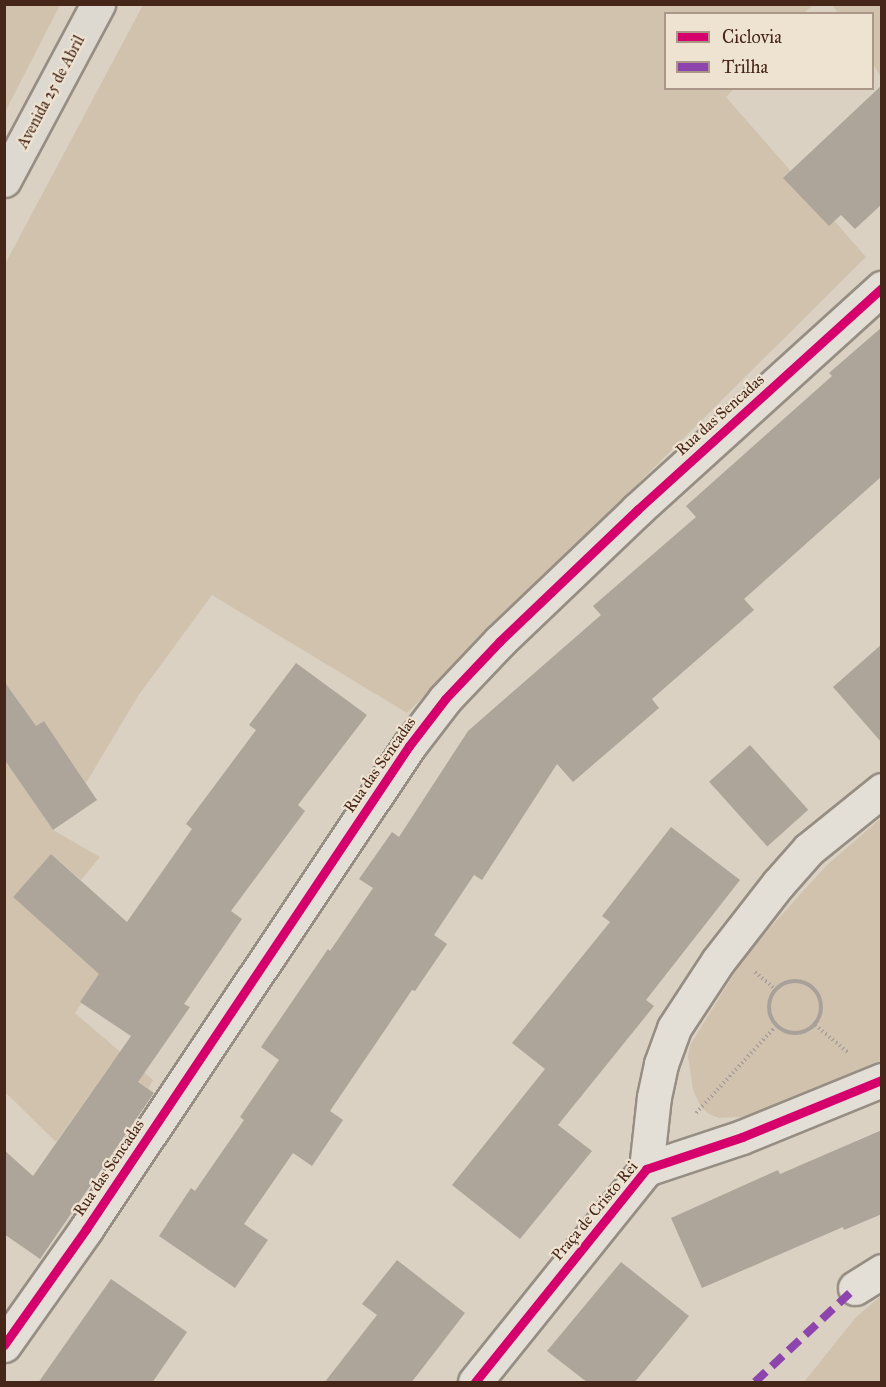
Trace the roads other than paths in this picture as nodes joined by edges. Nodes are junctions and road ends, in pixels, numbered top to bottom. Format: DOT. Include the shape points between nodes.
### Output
graph roads {
  1 [pos="98,4"];
  2 [pos="4,180"];
  3 [pos="882,288"];
  4 [pos="882,790"];
  5 [pos="882,1080"];
  6 [pos="646,1169"];
  7 [pos="4,1345"];
  8 [pos="475,1383"];
  1 -- 2 [label="main road, Avenida 25 de Abril"];
  3 -- 7 [label="street, Rua das Sencadas" via="638,510 445,699 409,746"];
  4 -- 6 [label="street, Praça de Cristo Rei" via="809,849 778,884 718,961 674,1029 654,1096"];
  5 -- 6 [label="street, Praça de Cristo Rei" via="742,1137"];
  6 -- 8 [label="street, Praça de Cristo Rei"];
}
